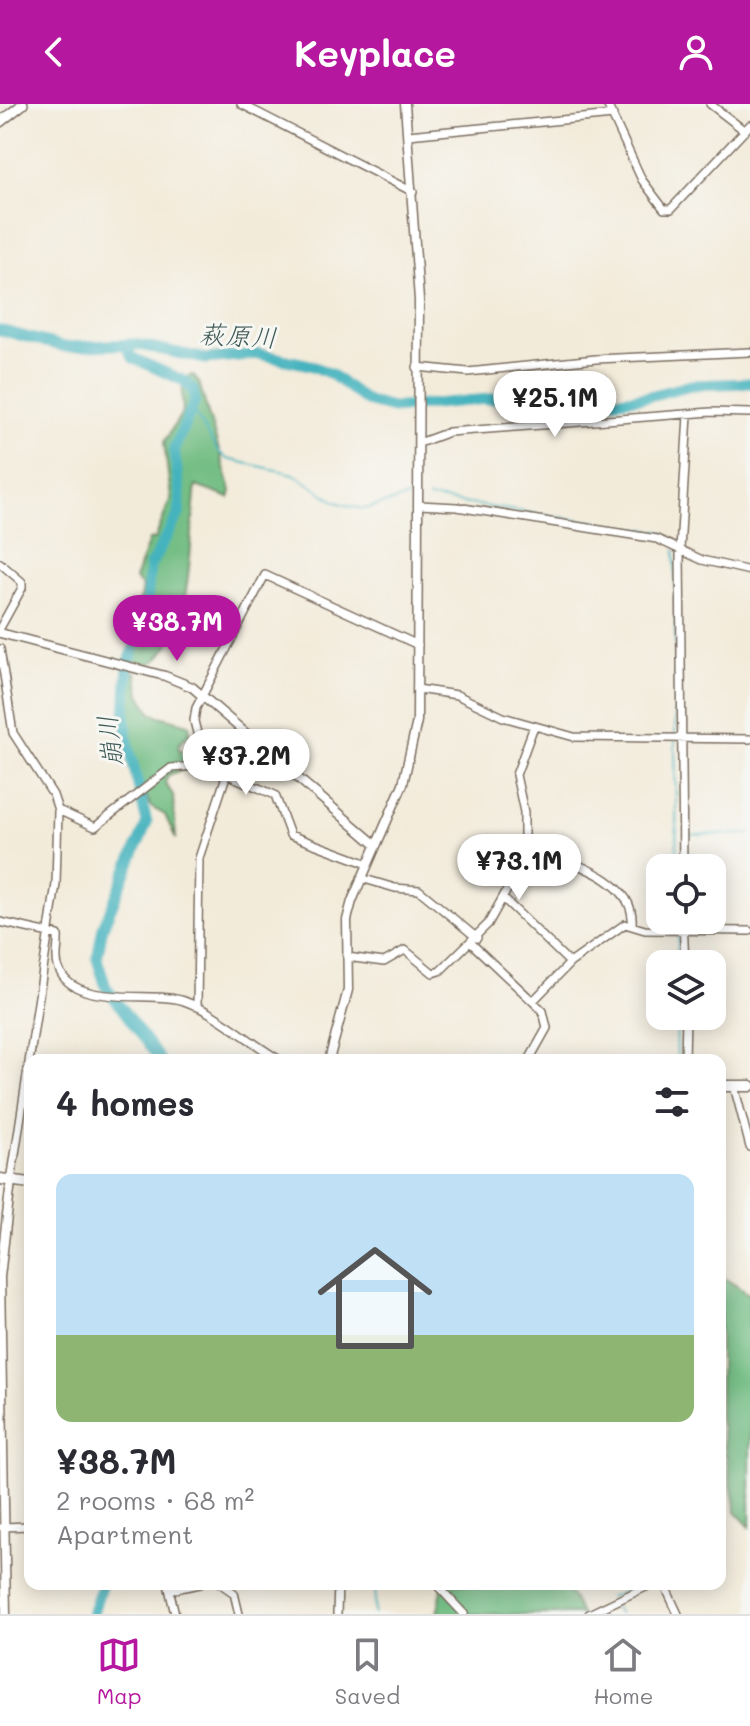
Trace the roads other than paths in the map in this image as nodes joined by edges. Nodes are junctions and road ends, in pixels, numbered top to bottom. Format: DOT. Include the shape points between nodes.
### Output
graph roads {
  1 [pos="23,104"];
  2 [pos="241,104"];
  3 [pos="405,104"];
  4 [pos="607,104"];
  5 [pos="710,104"];
  6 [pos="613,115"];
  7 [pos="0,122"];
  8 [pos="748,128"];
  9 [pos="408,135"];
  10 [pos="413,192"];
  11 [pos="750,352"];
  12 [pos="417,370"];
  13 [pos="750,413"];
  14 [pos="688,415"];
  15 [pos="419,443"];
  16 [pos="419,505"];
  17 [pos="676,548"];
  18 [pos="0,563"];
  19 [pos="750,571"];
  20 [pos="0,630"];
  21 [pos="418,645"];
  22 [pos="0,649"];
  23 [pos="417,689"];
  24 [pos="203,694"];
  25 [pos="534,726"];
  26 [pos="677,739"];
  27 [pos="750,739"];
  28 [pos="205,765"];
  29 [pos="227,773"];
  30 [pos="58,810"];
  31 [pos="376,845"];
  32 [pos="531,847"];
  33 [pos="682,854"];
  34 [pos="368,864"];
  35 [pos="361,878"];
  36 [pos="503,898"];
  37 [pos="0,922"];
  38 [pos="632,924"];
  39 [pos="646,930"];
  40 [pos="726,931"];
  41 [pos="750,931"];
  42 [pos="48,932"];
  43 [pos="474,940"];
  44 [pos="347,957"];
  45 [pos="570,963"];
  46 [pos="533,1001"];
  47 [pos="197,1007"];
  48 [pos="686,1030"];
  49 [pos="27,1054"];
  50 [pos="271,1054"];
  51 [pos="331,1054"];
  52 [pos="532,1054"];
  53 [pos="685,1054"];
  54 [pos="24,1070"];
  55 [pos="726,1086"];
  56 [pos="734,1086"];
  57 [pos="750,1086"];
  58 [pos="750,1147"];
  59 [pos="5,1180"];
  60 [pos="24,1526"];
  61 [pos="2,1527"];
  62 [pos="170,1590"];
  63 [pos="230,1590"];
  64 [pos="338,1590"];
  65 [pos="442,1590"];
  66 [pos="639,1590"];
  67 [pos="667,1590"];
  68 [pos="6,1614"];
  69 [pos="175,1614"];
  70 [pos="239,1614"];
  71 [pos="337,1614"];
  72 [pos="464,1614"];
  73 [pos="589,1614"];
  74 [pos="678,1614"];
  1 -- 7 [label="main road"];
  2 -- 10 [label="street"];
  3 -- 9 [label="street"];
  4 -- 6 [label="street"];
  5 -- 8 [label="street"];
  6 -- 8 [label="street" via="642,180 664,209 671,209"];
  6 -- 9 [label="street"];
  9 -- 10 [label="street"];
  10 -- 12 [label="street"];
  11 -- 12 [label="street" via="468,372"];
  12 -- 15 [label="street"];
  13 -- 14 [label="street"];
  14 -- 15 [label="street" via="449,432"];
  14 -- 17 [label="street"];
  15 -- 16 [label="street"];
  16 -- 17 [label="street" via="630,534"];
  16 -- 21 [label="street"];
  17 -- 19 [label="street"];
  17 -- 26 [label="street"];
  18 -- 20 [label="street" via="22,582"];
  20 -- 24 [label="street" via="179,681"];
  21 -- 23 [label="street"];
  21 -- 24 [label="street" via="265,575"];
  22 -- 30 [label="street" via="13,733"];
  23 -- 25 [label="street" via="469,699"];
  23 -- 31 [label="street" via="411,762"];
  24 -- 28 [label="street" via="194,721"];
  24 -- 31 [label="street"];
  25 -- 26 [label="street" via="574,737"];
  25 -- 32 [label="street" via="516,775 524,840"];
  26 -- 27 [label="street"];
  26 -- 33 [label="street"];
  28 -- 29 [label="street"];
  28 -- 30 [label="street" via="171,768 95,827"];
  29 -- 34 [label="street" via="275,795 290,835"];
  29 -- 47 [label="street" via="199,858"];
  30 -- 42 [label="street"];
  31 -- 34 [label="street"];
  32 -- 36 [label="street"];
  32 -- 38 [label="street" via="616,885 633,914"];
  34 -- 35 [label="street"];
  35 -- 43 [label="street" via="419,890"];
  35 -- 44 [label="street" via="347,920"];
  36 -- 43 [label="street"];
  36 -- 45 [label="street"];
  37 -- 42 [label="street"];
  38 -- 39 [label="street"];
  38 -- 45 [label="street"];
  40 -- 41 [label="street"];
  42 -- 47 [label="street" via="58,935 62,975 104,997 165,997"];
  42 -- 49 [label="street"];
  43 -- 44 [label="street" via="433,973 405,950 384,962"];
  43 -- 46 [label="street"];
  44 -- 51 [label="street" via="347,999"];
  45 -- 46 [label="street"];
  46 -- 52 [label="street" via="543,1011 547,1028"];
  47 -- 50 [label="street"];
  48 -- 53 [label="street"];
  54 -- 59 [label="street"];
  55 -- 56 [label="main road"];
  56 -- 57 [label="main road"];
  56 -- 58 [label="street"];
  59 -- 61 [label="street" via="0,1277"];
  60 -- 61 [label="street"];
  61 -- 68 [label="street"];
  62 -- 69 [label="street"];
  63 -- 70 [label="street"];
  64 -- 71 [label="street"];
  65 -- 72 [label="street"];
  66 -- 73 [label="street"];
  67 -- 74 [label="street"];
}
